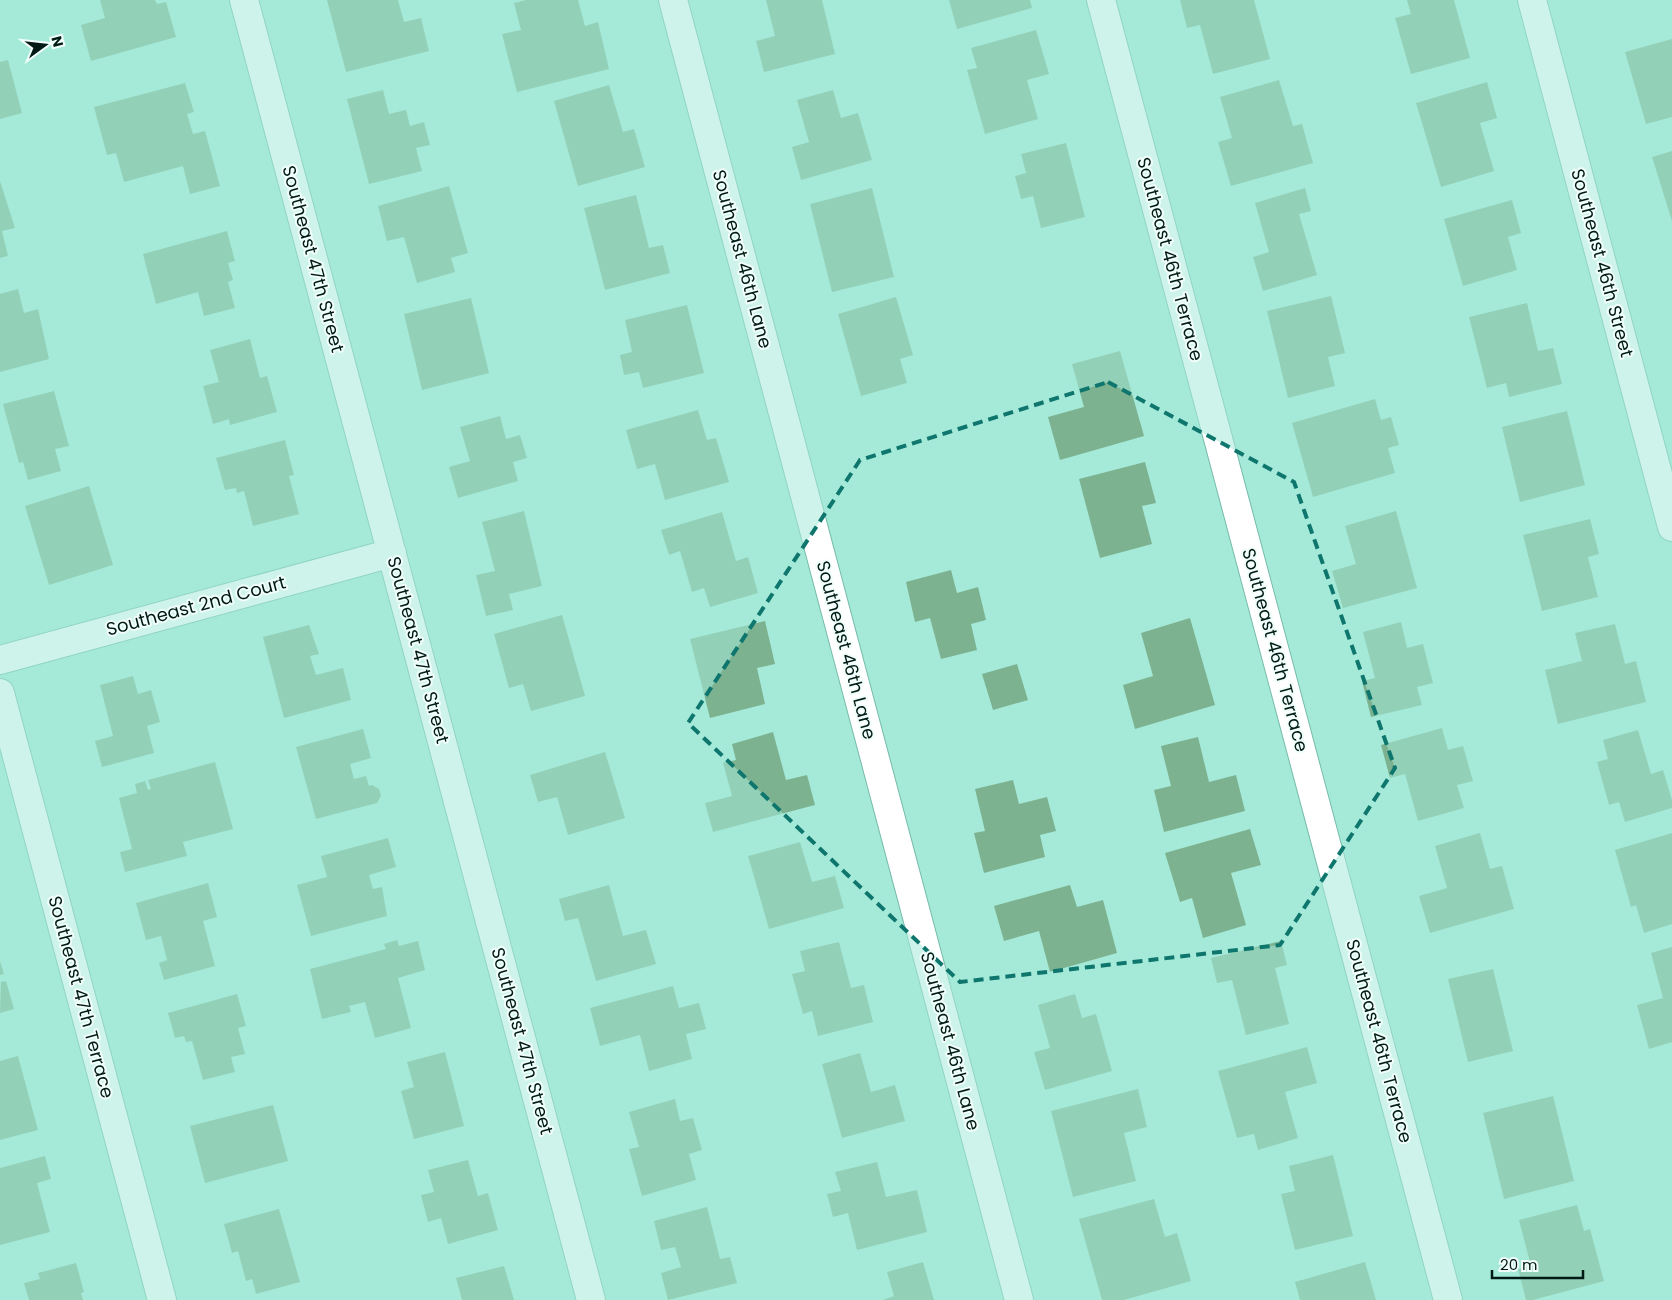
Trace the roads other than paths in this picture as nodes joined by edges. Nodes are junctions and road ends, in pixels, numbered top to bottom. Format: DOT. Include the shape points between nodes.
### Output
graph roads {
  1 [pos="244,0"];
  2 [pos="673,0"];
  3 [pos="1101,0"];
  4 [pos="1532,0"];
  5 [pos="1672,527"];
  6 [pos="392,553"];
  7 [pos="0,660"];
  8 [pos="0,693"];
  9 [pos="162,1300"];
  10 [pos="591,1300"];
  11 [pos="1019,1300"];
  12 [pos="1448,1300"];
  1 -- 6 [label="street, Southeast 47th Street"];
  2 -- 11 [label="street, Southeast 46th Lane"];
  3 -- 12 [label="street, Southeast 46th Terrace"];
  4 -- 5 [label="street, Southeast 46th Street"];
  6 -- 7 [label="street, Southeast 2nd Court"];
  6 -- 10 [label="street, Southeast 47th Street"];
  8 -- 9 [label="street, Southeast 47th Terrace"];
}
